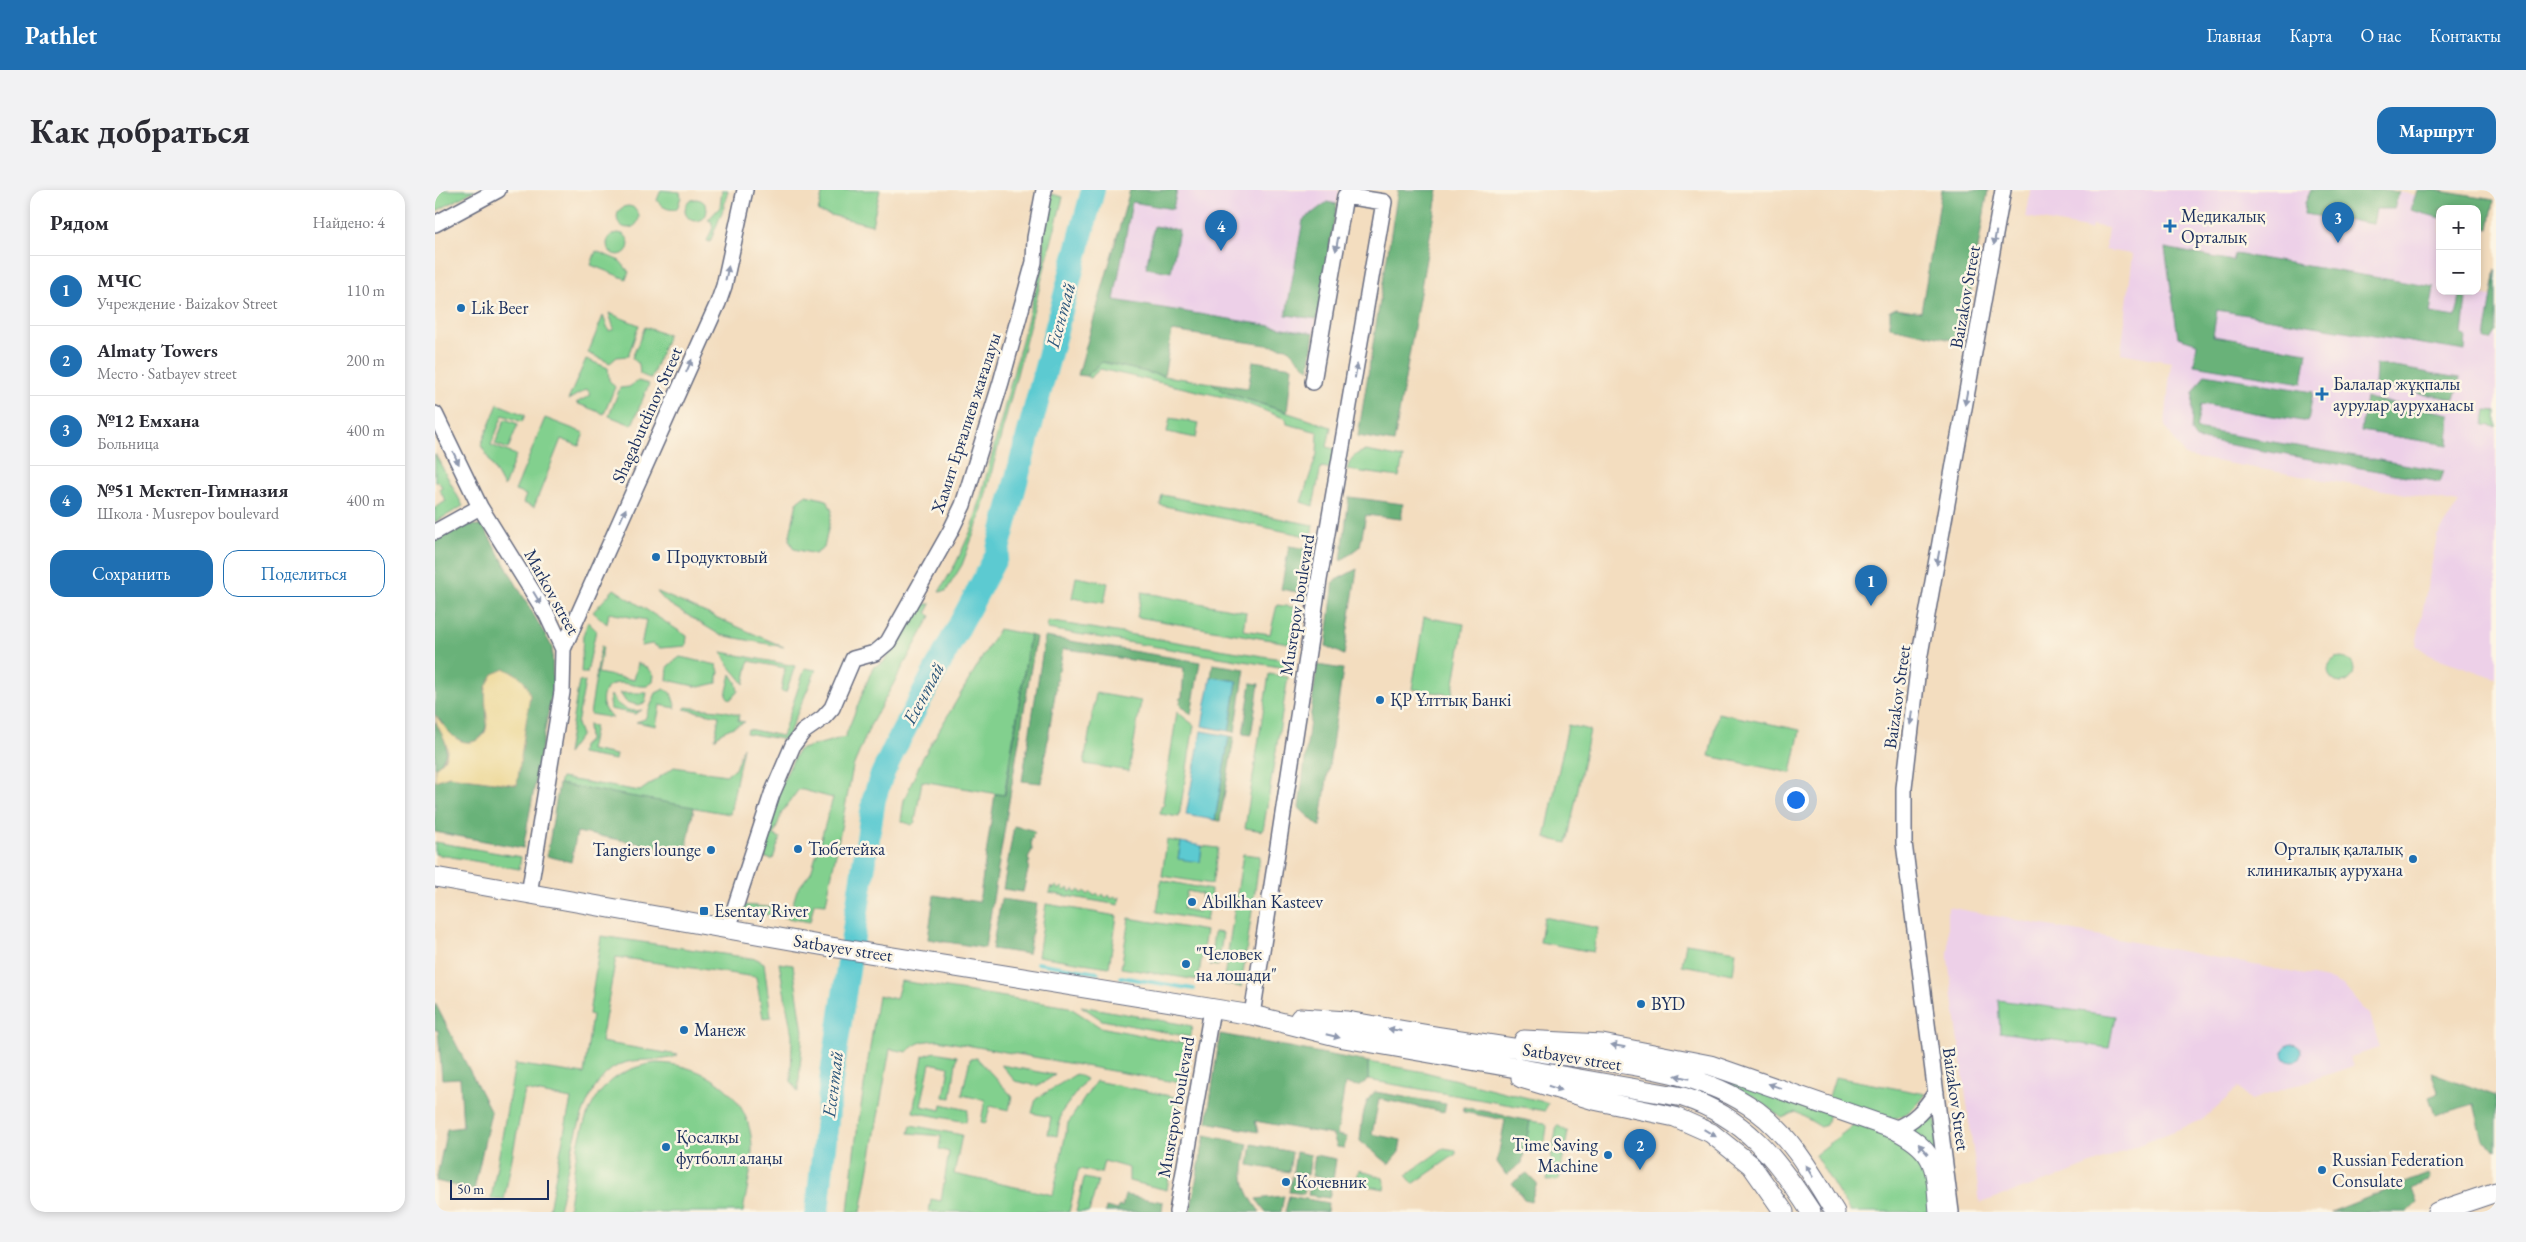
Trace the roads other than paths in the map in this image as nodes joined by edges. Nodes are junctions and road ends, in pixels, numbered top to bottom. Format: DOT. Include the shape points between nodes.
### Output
graph roads {
  1 [pos="498,190"];
  2 [pos="745,190"];
  3 [pos="1044,190"];
  4 [pos="2003,190"];
  5 [pos="435,224"];
  6 [pos="1313,382"];
  7 [pos="435,414"];
  8 [pos="480,507"];
  9 [pos="435,532"];
  10 [pos="563,648"];
  11 [pos="435,877"];
  12 [pos="529,894"];
  13 [pos="728,929"];
  14 [pos="1212,1009"];
  15 [pos="1252,1015"];
  16 [pos="1442,1046"];
  17 [pos="1936,1092"];
  18 [pos="1895,1129"];
  19 [pos="2496,1192"];
  20 [pos="1177,1212"];
  21 [pos="1784,1212"];
  22 [pos="1811,1212"];
  23 [pos="1835,1212"];
  24 [pos="1939,1212"];
  25 [pos="1951,1212"];
  26 [pos="2437,1212"];
  1 -- 5 [label="street"];
  10 -- 2 [label="street, Shagabutdinov Street, one-way" via="718,303"];
  3 -- 13 [label="street, Хамит Ерғалиев жағалауы" via="1034,262 999,390 962,507 888,642 875,653 853,659 832,708 803,732 793,745 772,794"];
  4 -- 17 [label="street, Baizakov Street, one-way" via="1919,660 1905,788 1904,842"];
  15 -- 6 [label="street, Musrepov boulevard, one-way" via="1319,580 1383,202 1345,196"];
  7 -- 8 [label="street, Markov street, one-way"];
  8 -- 9 [label="street"];
  8 -- 10 [label="street, Markov street, one-way" via="547,615"];
  10 -- 12 [label="street, Markov street" via="562,692"];
  11 -- 12 [label="main road, Satbayev street"];
  12 -- 13 [label="main road, Satbayev street"];
  13 -- 14 [label="main road, Satbayev street"];
  14 -- 15 [label="main road, Satbayev street"];
  14 -- 20 [label="street, Musrepov boulevard"];
  15 -- 16 [label="main road, Satbayev street" via="1347,1022"];
  18 -- 16 [label="main road, one-way" via="1755,1078 1647,1052 1603,1044"];
  16 -- 21 [label="main road, one-way" via="1594,1100 1648,1110 1695,1124 1751,1165"];
  16 -- 22 [label="main road, Satbayev street" via="1683,1097 1722,1114 1775,1160"];
  23 -- 16 [label="main road, Satbayev street, one-way" via="1779,1130 1743,1102 1705,1083 1601,1062"];
  17 -- 18 [label="street" via="1913,1120"];
  17 -- 25 [label="street, Baizakov Street"];
  24 -- 18 [label="main road, one-way" via="1936,1175 1930,1157 1913,1139"];
  19 -- 26 [label="main road"];
}
